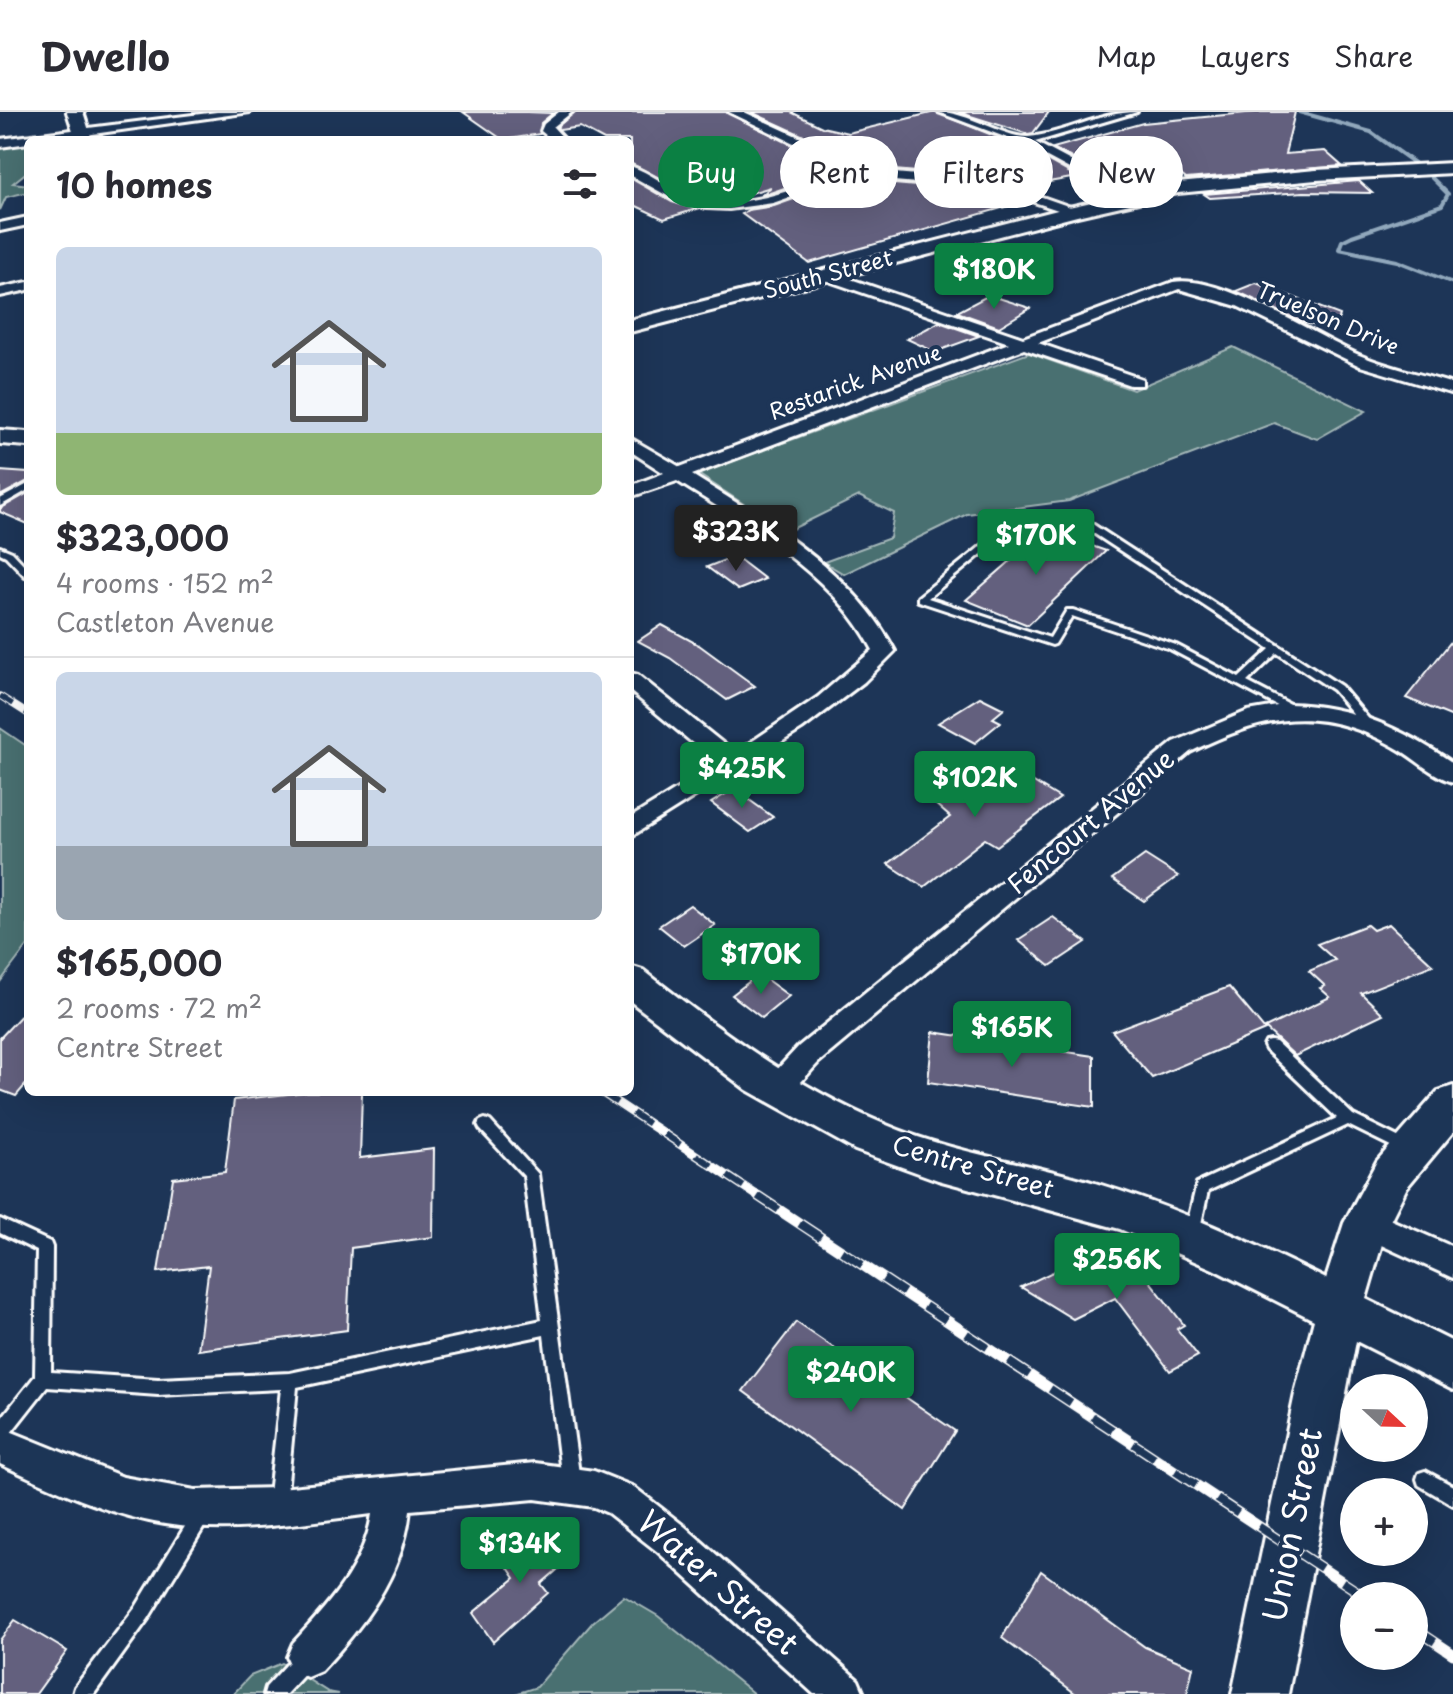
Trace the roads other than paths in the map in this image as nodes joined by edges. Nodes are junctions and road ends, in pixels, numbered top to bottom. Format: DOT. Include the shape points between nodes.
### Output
graph roads {
  1 [pos="75,112"];
  2 [pos="244,112"];
  3 [pos="566,112"];
  4 [pos="735,112"];
  5 [pos="944,112"];
  6 [pos="1131,112"];
  7 [pos="82,134"];
  8 [pos="554,136"];
  9 [pos="787,136"];
  10 [pos="1011,136"];
  11 [pos="1043,136"];
  12 [pos="24,140"];
  13 [pos="0,143"];
  14 [pos="1453,168"];
  15 [pos="634,172"];
  16 [pos="898,177"];
  17 [pos="1183,188"];
  18 [pos="780,197"];
  19 [pos="1087,208"];
  20 [pos="1075,211"];
  21 [pos="24,222"];
  22 [pos="0,227"];
  23 [pos="825,275"];
  24 [pos="1186,285"];
  25 [pos="24,287"];
  26 [pos="0,292"];
  27 [pos="634,325"];
  28 [pos="1023,344"];
  29 [pos="1136,382"];
  30 [pos="1453,389"];
  31 [pos="0,437"];
  32 [pos="24,439"];
  33 [pos="634,446"];
  34 [pos="675,473"];
  35 [pos="24,489"];
  36 [pos="634,490"];
  37 [pos="0,503"];
  38 [pos="0,550"];
  39 [pos="24,570"];
  40 [pos="1277,648"];
  41 [pos="1242,681"];
  42 [pos="634,683"];
  43 [pos="1293,710"];
  44 [pos="1367,723"];
  45 [pos="732,763"];
  46 [pos="1453,774"];
  47 [pos="634,826"];
  48 [pos="634,983"];
  49 [pos="1271,1046"];
  50 [pos="776,1087"];
  51 [pos="1453,1103"];
  52 [pos="1348,1119"];
  53 [pos="485,1125"];
  54 [pos="1410,1149"];
  55 [pos="1366,1223"];
  56 [pos="0,1226"];
  57 [pos="1191,1239"];
  58 [pos="1453,1263"];
  59 [pos="1339,1310"];
  60 [pos="551,1326"];
  61 [pos="1453,1367"];
  62 [pos="43,1379"];
  63 [pos="290,1381"];
  64 [pos="0,1433"];
  65 [pos="0,1445"];
  66 [pos="1428,1481"];
  67 [pos="571,1485"];
  68 [pos="393,1493"];
  69 [pos="1453,1496"];
  70 [pos="276,1506"];
  71 [pos="205,1509"];
  72 [pos="307,1657"];
  73 [pos="82,1694"];
  74 [pos="273,1694"];
  75 [pos="844,1694"];
  76 [pos="1260,1694"];
  1 -- 7 [label="main road"];
  2 -- 7 [label="street"];
  3 -- 8 [label="street" via="548,126"];
  4 -- 9 [label="street"];
  5 -- 10 [label="street"];
  6 -- 11 [label="street"];
  12 -- 13 [label="street"];
  14 -- 17 [label="main road, South Street"];
  15 -- 18 [label="street" via="685,199 743,206"];
  16 -- 20 [label="street" via="999,186"];
  19 -- 20 [label="main road, South Street"];
  20 -- 23 [label="main road, South Street"];
  21 -- 22 [label="street"];
  23 -- 27 [label="main road, South Street"];
  23 -- 28 [label="street"];
  24 -- 28 [label="street, Restarick Avenue" via="1171,286"];
  24 -- 30 [label="street, Truelson Drive" via="1270,316 1363,362"];
  25 -- 26 [label="street"];
  28 -- 29 [label="street"];
  28 -- 34 [label="street, Restarick Avenue"];
  31 -- 32 [label="main road"];
  33 -- 34 [label="street"];
  34 -- 36 [label="street, Restarick Avenue"];
  34 -- 45 [label="street" via="810,563 881,640 884,651 863,672"];
  35 -- 37 [label="lane"];
  38 -- 39 [label="lane"];
  40 -- 41 [label="lane"];
  40 -- 41 [label="lane" via="1077,518 1021,517 921,599 1052,642 1070,612 1173,647"];
  40 -- 44 [label="lane" via="1337,688"];
  41 -- 43 [label="lane"];
  42 -- 45 [label="street"];
  43 -- 44 [label="street, Fencourt Avenue"];
  43 -- 50 [label="street, Fencourt Avenue" via="1235,720 1182,747 809,1054"];
  44 -- 46 [label="street, Fencourt Avenue" via="1396,735"];
  45 -- 47 [label="street"];
  48 -- 50 [label="main road, Centre Street"];
  49 -- 52 [label="lane"];
  50 -- 57 [label="main road, Centre Street" via="906,1151 1110,1206"];
  51 -- 54 [label="main road, Union Street"];
  52 -- 54 [label="lane"];
  52 -- 57 [label="lane" via="1202,1187"];
  53 -- 60 [label="lane" via="531,1174"];
  54 -- 55 [label="main road, Union Street"];
  55 -- 58 [label="street"];
  55 -- 59 [label="main road, Union Street"];
  56 -- 62 [label="lane" via="45,1247"];
  57 -- 59 [label="main road, Centre Street"];
  59 -- 61 [label="main road, Centre Street"];
  59 -- 76 [label="main road, Union Street"];
  60 -- 63 [label="lane"];
  60 -- 67 [label="lane"];
  62 -- 63 [label="lane" via="158,1387"];
  62 -- 64 [label="lane"];
  63 -- 70 [label="lane"];
  65 -- 71 [label="street, Water Street" via="128,1497"];
  66 -- 69 [label="lane"];
  67 -- 68 [label="street, Water Street" via="535,1481"];
  67 -- 75 [label="street, Water Street" via="621,1500 646,1518"];
  68 -- 70 [label="street, Water Street"];
  68 -- 72 [label="street" via="390,1530 378,1567 354,1604"];
  70 -- 71 [label="street, Water Street"];
  71 -- 73 [label="lane" via="142,1613"];
  72 -- 74 [label="lane"];
}
